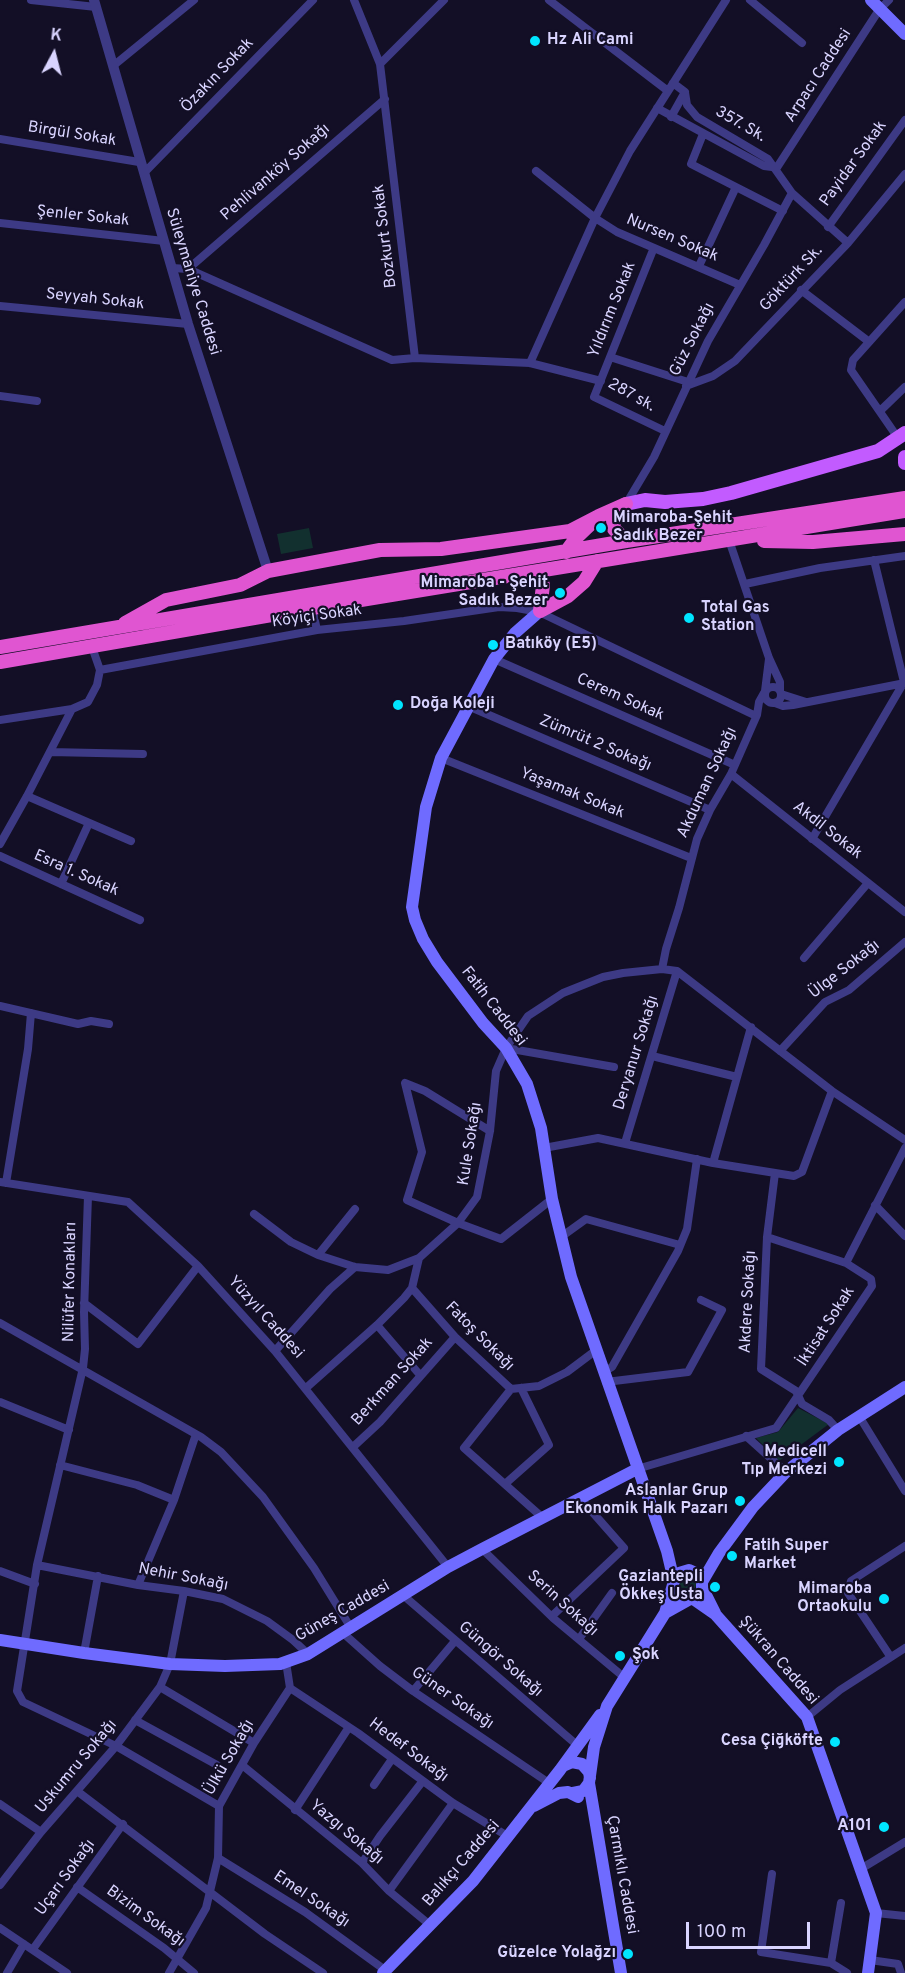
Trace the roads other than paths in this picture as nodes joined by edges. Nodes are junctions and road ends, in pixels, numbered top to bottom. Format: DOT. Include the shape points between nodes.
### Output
graph roads {
  1 [pos="31,0"];
  2 [pos="194,0"];
  3 [pos="313,0"];
  4 [pos="354,0"];
  5 [pos="444,0"];
  6 [pos="549,0"];
  7 [pos="726,0"];
  8 [pos="750,0"];
  9 [pos="889,0"];
  10 [pos="95,4"];
  11 [pos="875,5"];
  12 [pos="905,34"];
  13 [pos="802,43"];
  14 [pos="380,64"];
  15 [pos="113,66"];
  16 [pos="670,87"];
  17 [pos="685,92"];
  18 [pos="385,99"];
  19 [pos="657,108"];
  20 [pos="671,117"];
  21 [pos="905,120"];
  22 [pos="703,134"];
  23 [pos="0,139"];
  24 [pos="139,162"];
  25 [pos="774,168"];
  26 [pos="536,171"];
  27 [pos="144,174"];
  28 [pos="905,174"];
  29 [pos="736,187"];
  30 [pos="792,193"];
  31 [pos="783,211"];
  32 [pos="595,219"];
  33 [pos="0,222"];
  34 [pos="828,226"];
  35 [pos="164,241"];
  36 [pos="848,243"];
  37 [pos="653,249"];
  38 [pos="699,266"];
  39 [pos="172,268"];
  40 [pos="188,269"];
  41 [pos="740,285"];
  42 [pos="801,290"];
  43 [pos="905,302"];
  44 [pos="0,306"];
  45 [pos="188,324"];
  46 [pos="868,341"];
  47 [pos="610,357"];
  48 [pos="415,358"];
  49 [pos="530,363"];
  50 [pos="601,381"];
  51 [pos="687,384"];
  52 [pos="905,387"];
  53 [pos="0,396"];
  54 [pos="38,401"];
  55 [pos="880,411"];
  56 [pos="665,431"];
  57 [pos="902,436"];
  58 [pos="905,457"];
  59 [pos="905,463"];
  60 [pos="905,498"];
  61 [pos="626,504"];
  62 [pos="905,511"];
  63 [pos="599,516"];
  64 [pos="905,534"];
  65 [pos="729,540"];
  66 [pos="626,542"];
  67 [pos="566,552"];
  68 [pos="905,556"];
  69 [pos="874,560"];
  70 [pos="597,561"];
  71 [pos="268,571"];
  72 [pos="538,572"];
  73 [pos="745,584"];
  74 [pos="312,608"];
  75 [pos="539,612"];
  76 [pos="114,628"];
  77 [pos="317,630"];
  78 [pos="0,647"];
  79 [pos="92,647"];
  80 [pos="769,658"];
  81 [pos="494,659"];
  82 [pos="0,662"];
  83 [pos="100,670"];
  84 [pos="905,683"];
  85 [pos="765,692"];
  86 [pos="780,692"];
  87 [pos="806,702"];
  88 [pos="774,703"];
  89 [pos="468,706"];
  90 [pos="72,708"];
  91 [pos="756,716"];
  92 [pos="0,720"];
  93 [pos="50,752"];
  94 [pos="143,754"];
  95 [pos="441,758"];
  96 [pos="735,765"];
  97 [pos="731,774"];
  98 [pos="27,796"];
  99 [pos="710,810"];
  100 [pos="89,823"];
  101 [pos="812,839"];
  102 [pos="131,841"];
  103 [pos="0,844"];
  104 [pos="0,856"];
  105 [pos="691,858"];
  106 [pos="868,883"];
  107 [pos="62,884"];
  108 [pos="905,912"];
  109 [pos="140,920"];
  110 [pos="905,942"];
  111 [pos="804,958"];
  112 [pos="662,969"];
  113 [pos="677,971"];
  114 [pos="0,1006"];
  115 [pos="31,1013"];
  116 [pos="109,1024"];
  117 [pos="751,1027"];
  118 [pos="506,1048"];
  119 [pos="780,1051"];
  120 [pos="652,1056"];
  121 [pos="614,1067"];
  122 [pos="737,1077"];
  123 [pos="832,1091"];
  124 [pos="490,1131"];
  125 [pos="905,1140"];
  126 [pos="625,1143"];
  127 [pos="544,1148"];
  128 [pos="905,1148"];
  129 [pos="697,1159"];
  130 [pos="714,1163"];
  131 [pos="775,1173"];
  132 [pos="2,1184"];
  133 [pos="88,1196"];
  134 [pos="552,1199"];
  135 [pos="875,1206"];
  136 [pos="355,1209"];
  137 [pos="254,1214"];
  138 [pos="458,1223"];
  139 [pos="905,1236"];
  140 [pos="561,1237"];
  141 [pos="767,1237"];
  142 [pos="680,1245"];
  143 [pos="318,1255"];
  144 [pos="419,1258"];
  145 [pos="846,1263"];
  146 [pos="198,1266"];
  147 [pos="355,1267"];
  148 [pos="412,1288"];
  149 [pos="701,1300"];
  150 [pos="84,1303"];
  151 [pos="0,1323"];
  152 [pos="377,1325"];
  153 [pos="455,1337"];
  154 [pos="275,1350"];
  155 [pos="595,1351"];
  156 [pos="82,1368"];
  157 [pos="420,1375"];
  158 [pos="605,1377"];
  159 [pos="905,1387"];
  160 [pos="306,1388"];
  161 [pos="521,1388"];
  162 [pos="511,1389"];
  163 [pos="799,1397"];
  164 [pos="0,1402"];
  165 [pos="859,1416"];
  166 [pos="69,1430"];
  167 [pos="838,1430"];
  168 [pos="196,1434"];
  169 [pos="746,1436"];
  170 [pos="353,1447"];
  171 [pos="60,1465"];
  172 [pos="637,1469"];
  173 [pos="786,1472"];
  174 [pos="505,1484"];
  175 [pos="905,1491"];
  176 [pos="580,1498"];
  177 [pos="174,1500"];
  178 [pos="543,1518"];
  179 [pos="905,1546"];
  180 [pos="482,1549"];
  181 [pos="667,1551"];
  182 [pos="719,1553"];
  183 [pos="37,1565"];
  184 [pos="448,1567"];
  185 [pos="0,1571"];
  186 [pos="691,1571"];
  187 [pos="98,1576"];
  188 [pos="35,1584"];
  189 [pos="674,1584"];
  190 [pos="138,1585"];
  191 [pos="702,1585"];
  192 [pos="184,1591"];
  193 [pos="612,1593"];
  194 [pos="404,1596"];
  195 [pos="690,1598"];
  196 [pos="665,1613"];
  197 [pos="715,1614"];
  198 [pos="552,1616"];
  199 [pos="347,1630"];
  200 [pos="579,1639"];
  201 [pos="0,1640"];
  202 [pos="455,1641"];
  203 [pos="26,1645"];
  204 [pos="905,1648"];
  205 [pos="84,1653"];
  206 [pos="308,1654"];
  207 [pos="890,1656"];
  208 [pos="285,1662"];
  209 [pos="170,1664"];
  210 [pos="625,1678"];
  211 [pos="160,1687"];
  212 [pos="291,1688"];
  213 [pos="413,1691"];
  214 [pos="607,1706"];
  215 [pos="807,1717"];
  216 [pos="135,1720"];
  217 [pos="349,1727"];
  218 [pos="254,1743"];
  219 [pos="577,1745"];
  220 [pos="116,1746"];
  221 [pos="392,1759"];
  222 [pos="217,1765"];
  223 [pos="242,1766"];
  224 [pos="561,1768"];
  225 [pos="589,1780"];
  226 [pos="422,1782"];
  227 [pos="549,1783"];
  228 [pos="374,1785"];
  229 [pos="77,1791"];
  230 [pos="570,1793"];
  231 [pos="453,1803"];
  232 [pos="0,1804"];
  233 [pos="219,1806"];
  234 [pos="528,1809"];
  235 [pos="295,1810"];
  236 [pos="594,1817"];
  237 [pos="123,1824"];
  238 [pos="41,1832"];
  239 [pos="509,1837"];
  240 [pos="905,1842"];
  241 [pos="218,1858"];
  242 [pos="362,1863"];
  243 [pos="859,1870"];
  244 [pos="772,1874"];
  245 [pos="0,1885"];
  246 [pos="77,1887"];
  247 [pos="210,1891"];
  248 [pos="389,1891"];
  249 [pos="841,1903"];
  250 [pos="876,1913"];
  251 [pos="905,1916"];
  252 [pos="430,1925"];
  253 [pos="0,1928"];
  254 [pos="24,1944"];
  255 [pos="33,1950"];
  256 [pos="178,1959"];
  257 [pos="831,1962"];
  258 [pos="869,1967"];
  259 [pos="384,1971"];
  260 [pos="7,1973"];
  261 [pos="67,1973"];
  262 [pos="169,1973"];
  263 [pos="194,1973"];
  264 [pos="323,1973"];
  265 [pos="621,1973"];
  266 [pos="847,1973"];
  267 [pos="901,1973"];
  1 -- 10 [label="street"];
  2 -- 15 [label="street"];
  3 -- 27 [label="street, Özakın Sokak"];
  4 -- 14 [label="street, Bozkurt Sokak"];
  5 -- 14 [label="street"];
  6 -- 16 [label="street, 357. Sk."];
  7 -- 16 [label="street"];
  8 -- 13 [label="street"];
  9 -- 11 [label="street, Arpacı Caddesi"];
  10 -- 15 [label="street, Süleymaniye Caddesi"];
  11 -- 12 [label="main road"];
  11 -- 25 [label="street, Arpacı Caddesi"];
  14 -- 18 [label="street, Bozkurt Sokak"];
  15 -- 24 [label="street, Süleymaniye Caddesi"];
  16 -- 17 [label="street, 357. Sk."];
  16 -- 19 [label="street"];
  17 -- 20 [label="street"];
  17 -- 25 [label="street, 357. Sk." via="687,105 697,117 768,159"];
  18 -- 40 [label="street, Pehlivanköy Sokağı"];
  18 -- 48 [label="street, Bozkurt Sokak"];
  19 -- 20 [label="street, 357. Sk."];
  19 -- 32 [label="street"];
  20 -- 22 [label="street, 357. Sk."];
  21 -- 34 [label="street, Payidar Sokak"];
  22 -- 25 [label="street, 357. Sk."];
  22 -- 29 [label="street" via="691,164"];
  23 -- 24 [label="street, Birgül Sokak"];
  24 -- 27 [label="street, Süleymaniye Caddesi"];
  25 -- 30 [label="street, 357. Sk."];
  26 -- 32 [label="street, Nursen Sokak"];
  27 -- 35 [label="street, Süleymaniye Caddesi"];
  28 -- 36 [label="street, Göktürk Sk."];
  29 -- 31 [label="street"];
  29 -- 38 [label="street"];
  30 -- 31 [label="street, Güz Sokağı"];
  30 -- 34 [label="street, 357. Sk."];
  31 -- 41 [label="street, Güz Sokağı"];
  32 -- 37 [label="street, Nursen Sokak"];
  32 -- 49 [label="street"];
  33 -- 35 [label="street, Şenler Sokak"];
  34 -- 36 [label="street, 357. Sk."];
  35 -- 39 [label="street, Süleymaniye Caddesi"];
  36 -- 42 [label="street, Göktürk Sk."];
  37 -- 38 [label="street, Nursen Sokak"];
  37 -- 47 [label="street, Yıldırım Sokak"];
  38 -- 41 [label="street, Nursen Sokak"];
  39 -- 40 [label="street"];
  39 -- 45 [label="street, Süleymaniye Caddesi"];
  40 -- 48 [label="street" via="392,360"];
  41 -- 51 [label="street, Güz Sokağı"];
  42 -- 46 [label="street"];
  42 -- 51 [label="street, Göktürk Sk." via="735,361 713,376"];
  43 -- 46 [label="street"];
  44 -- 45 [label="street, Seyyah Sokak"];
  45 -- 71 [label="street, Süleymaniye Caddesi"];
  46 -- 55 [label="street" via="853,360 851,370"];
  47 -- 50 [label="street, Yıldırım Sokak"];
  47 -- 51 [label="street"];
  48 -- 49 [label="street"];
  49 -- 50 [label="street"];
  50 -- 56 [label="street, 287 sk." via="594,397"];
  51 -- 56 [label="street, Güz Sokağı"];
  52 -- 55 [label="street"];
  53 -- 54 [label="street"];
  55 -- 57 [label="street"];
  56 -- 61 [label="street, Güz Sokağı"];
  57 -- 61 [label="main road" via="858,458 731,493 703,499"];
  58 -- 59 [label="main road"];
  60 -- 66 [label="highway"];
  61 -- 63 [label="highway"];
  61 -- 66 [label="highway" via="615,514 614,529"];
  62 -- 65 [label="highway"];
  63 -- 67 [label="highway"];
  63 -- 71 [label="highway" via="570,531 441,549 380,550"];
  64 -- 65 [label="highway" via="813,542"];
  65 -- 70 [label="highway"];
  65 -- 73 [label="street"];
  66 -- 67 [label="highway"];
  67 -- 76 [label="highway"];
  68 -- 69 [label="street"];
  69 -- 73 [label="street"];
  69 -- 84 [label="street"];
  70 -- 72 [label="highway"];
  70 -- 75 [label="highway" via="584,582"];
  71 -- 76 [label="highway" via="240,585 166,600"];
  72 -- 74 [label="highway"];
  72 -- 75 [label="highway" via="543,585"];
  73 -- 80 [label="street"];
  74 -- 77 [label="street"];
  74 -- 79 [label="highway"];
  75 -- 77 [label="street, Köyiçi Sokak" via="499,607"];
  75 -- 81 [label="main road, Fatih Caddesi"];
  75 -- 91 [label="street, Köyiçi Sokak"];
  76 -- 78 [label="highway"];
  77 -- 83 [label="street, Köyiçi Sokak"];
  79 -- 82 [label="highway"];
  79 -- 83 [label="street"];
  80 -- 85 [label="street, Akduman Sokağı"];
  80 -- 86 [label="street" via="780,682"];
  81 -- 89 [label="main road, Fatih Caddesi"];
  81 -- 96 [label="street, Cerem Sokak"];
  83 -- 90 [label="street" via="88,702"];
  84 -- 87 [label="street"];
  84 -- 101 [label="street"];
  85 -- 86 [label="street" via="772,687"];
  85 -- 88 [label="street" via="767,701"];
  85 -- 91 [label="street, Akduman Sokağı"];
  86 -- 87 [label="street"];
  86 -- 88 [label="street" via="780,699"];
  87 -- 88 [label="street" via="783,706"];
  88 -- 91 [label="street, Akduman Sokağı"];
  89 -- 95 [label="main road, Fatih Caddesi"];
  89 -- 99 [label="street, Zümrüt 2 Sokağı"];
  90 -- 92 [label="street"];
  90 -- 93 [label="street"];
  91 -- 96 [label="street, Akduman Sokağı"];
  93 -- 94 [label="street"];
  93 -- 98 [label="street"];
  95 -- 105 [label="street, Yaşamak Sokak"];
  95 -- 118 [label="main road, Fatih Caddesi" via="426,807 412,907 437,962"];
  96 -- 97 [label="street, Akduman Sokağı"];
  97 -- 99 [label="street, Akduman Sokağı"];
  97 -- 101 [label="street, Akdil Sokak"];
  98 -- 100 [label="street"];
  98 -- 103 [label="street"];
  99 -- 105 [label="street, Akduman Sokağı"];
  100 -- 102 [label="street"];
  100 -- 107 [label="street"];
  101 -- 106 [label="street, Akdil Sokak"];
  104 -- 107 [label="street, Esra 1. Sokak"];
  105 -- 112 [label="street, Akduman Sokağı"];
  106 -- 108 [label="street, Akdil Sokak"];
  106 -- 111 [label="street"];
  107 -- 109 [label="street, Esra 1. Sokak"];
  110 -- 119 [label="street, Ülge Sokağı" via="849,990 825,1002"];
  112 -- 113 [label="street, Kule Sokağı"];
  112 -- 118 [label="street, Kule Sokağı" via="603,977 563,993 528,1016"];
  113 -- 117 [label="street"];
  113 -- 120 [label="street, Deryanur Sokağı"];
  114 -- 115 [label="street"];
  115 -- 116 [label="street" via="78,1024"];
  115 -- 132 [label="street" via="28,1049"];
  117 -- 119 [label="street"];
  117 -- 122 [label="street"];
  118 -- 121 [label="street"];
  118 -- 124 [label="street, Kule Sokağı" via="496,1071"];
  118 -- 127 [label="main road, Fatih Caddesi" via="527,1084"];
  119 -- 123 [label="street"];
  120 -- 122 [label="street"];
  120 -- 126 [label="street, Deryanur Sokağı"];
  122 -- 130 [label="street"];
  123 -- 125 [label="street"];
  123 -- 131 [label="street" via="802,1172 795,1176"];
  124 -- 138 [label="street, Kule Sokağı" via="477,1197"];
  124 -- 138 [label="street" via="405,1083 422,1152 407,1200"];
  126 -- 127 [label="street" via="598,1138"];
  126 -- 129 [label="street"];
  127 -- 134 [label="main road, Fatih Caddesi"];
  128 -- 135 [label="street"];
  129 -- 130 [label="street"];
  129 -- 142 [label="street" via="687,1229"];
  130 -- 131 [label="street"];
  131 -- 141 [label="street, Akdere Sokağı"];
  132 -- 133 [label="street, Yüzyıl Caddesi"];
  133 -- 146 [label="street, Yüzyıl Caddesi" via="128,1202"];
  133 -- 150 [label="street, Nilüfer Konakları"];
  134 -- 138 [label="street" via="501,1239"];
  134 -- 140 [label="main road, Fatih Caddesi"];
  135 -- 139 [label="street"];
  135 -- 145 [label="street"];
  136 -- 143 [label="street"];
  137 -- 143 [label="street, Kule Sokağı" via="291,1242"];
  138 -- 144 [label="street, Kule Sokağı"];
  140 -- 142 [label="street" via="586,1219"];
  140 -- 155 [label="main road, Fatih Caddesi"];
  141 -- 145 [label="street, İktisat Sokak"];
  141 -- 163 [label="street, Akdere Sokağı" via="761,1369 796,1391"];
  142 -- 158 [label="street"];
  143 -- 147 [label="street, Kule Sokağı"];
  144 -- 147 [label="street, Kule Sokağı" via="388,1270"];
  144 -- 148 [label="street"];
  145 -- 163 [label="street, İktisat Sokak" via="871,1279 872,1286"];
  146 -- 150 [label="street" via="138,1344"];
  146 -- 154 [label="street, Yüzyıl Caddesi"];
  147 -- 154 [label="street"];
  148 -- 152 [label="street"];
  148 -- 153 [label="street, Fatoş Sokağı"];
  149 -- 158 [label="street" via="722,1310 688,1372"];
  150 -- 156 [label="street, Nilüfer Konakları" via="86,1340"];
  151 -- 156 [label="street, Güner Sokağı"];
  152 -- 157 [label="street"];
  152 -- 160 [label="street"];
  153 -- 157 [label="street, Berkman Sokak"];
  153 -- 162 [label="street, Fatoş Sokağı"];
  154 -- 160 [label="street, Yüzyıl Caddesi"];
  155 -- 158 [label="main road, Fatih Caddesi"];
  155 -- 161 [label="street, Fatoş Sokağı" via="567,1372 538,1386"];
  156 -- 166 [label="street, Nilüfer Konakları"];
  156 -- 168 [label="street, Güner Sokağı"];
  157 -- 170 [label="street, Berkman Sokak"];
  158 -- 172 [label="main road, Fatih Caddesi"];
  159 -- 165 [label="main road"];
  160 -- 170 [label="street, Yüzyıl Caddesi"];
  161 -- 162 [label="street, Fatoş Sokağı"];
  161 -- 174 [label="street" via="549,1445"];
  162 -- 174 [label="street" via="464,1448"];
  163 -- 167 [label="street, Akdere Sokağı" via="802,1404"];
  163 -- 169 [label="street, İktisat Sokak" via="776,1428"];
  164 -- 166 [label="street"];
  165 -- 167 [label="main road"];
  165 -- 175 [label="street"];
  166 -- 171 [label="street, Nilüfer Konakları"];
  167 -- 173 [label="main road"];
  168 -- 177 [label="street"];
  168 -- 199 [label="street, Güner Sokağı" via="221,1452 262,1497 314,1568"];
  169 -- 172 [label="street, İktisat Sokak"];
  169 -- 173 [label="street"];
  170 -- 184 [label="street, Yüzyıl Caddesi"];
  171 -- 177 [label="street" via="137,1485"];
  171 -- 183 [label="street, Nilüfer Konakları"];
  172 -- 176 [label="main road, Güneş Caddesi"];
  172 -- 181 [label="main road, Fatih Caddesi"];
  173 -- 182 [label="main road" via="753,1507"];
  174 -- 178 [label="street"];
  176 -- 178 [label="main road, Güneş Caddesi"];
  176 -- 198 [label="street" via="624,1548"];
  177 -- 190 [label="street"];
  178 -- 180 [label="main road, Güneş Caddesi"];
  179 -- 207 [label="street" via="850,1581 848,1593"];
  180 -- 184 [label="main road, Güneş Caddesi"];
  180 -- 198 [label="street, Serin Sokağı"];
  181 -- 186 [label="main road"];
  181 -- 189 [label="main road, Fatih Caddesi"];
  182 -- 186 [label="main road"];
  182 -- 191 [label="main road"];
  183 -- 187 [label="street, Nehir Sokağı"];
  183 -- 188 [label="street, Nilüfer Konakları"];
  184 -- 194 [label="main road, Güneş Caddesi"];
  185 -- 188 [label="street"];
  186 -- 189 [label="main road" via="679,1573"];
  186 -- 191 [label="main road" via="698,1574"];
  187 -- 190 [label="street, Nehir Sokağı"];
  187 -- 205 [label="street"];
  188 -- 203 [label="street, Nilüfer Konakları"];
  189 -- 195 [label="main road" via="678,1595"];
  189 -- 196 [label="main road"];
  190 -- 192 [label="street, Nehir Sokağı"];
  191 -- 195 [label="main road" via="700,1592"];
  191 -- 197 [label="main road"];
  192 -- 206 [label="street, Nehir Sokağı" via="223,1599 267,1621"];
  192 -- 209 [label="street, Uskumru Sokağı"];
  193 -- 200 [label="street"];
  194 -- 199 [label="main road, Güneş Caddesi"];
  194 -- 202 [label="street, Güngör Sokağı"];
  195 -- 196 [label="main road"];
  195 -- 197 [label="main road"];
  196 -- 210 [label="main road, Çarmıklı Caddesi"];
  197 -- 215 [label="main road, Şükran Caddesi"];
  198 -- 200 [label="street, Serin Sokağı"];
  199 -- 206 [label="main road, Güneş Caddesi"];
  199 -- 213 [label="street, Güner Sokağı" via="380,1666"];
  200 -- 210 [label="street, Serin Sokağı"];
  201 -- 203 [label="main road, Güneş Caddesi"];
  202 -- 213 [label="street"];
  202 -- 219 [label="street, Güngör Sokağı"];
  203 -- 205 [label="main road, Güneş Caddesi"];
  203 -- 220 [label="street, Nilüfer Konakları" via="17,1687 23,1702"];
  204 -- 207 [label="street"];
  205 -- 209 [label="main road, Güneş Caddesi"];
  206 -- 208 [label="main road, Güneş Caddesi"];
  207 -- 215 [label="street"];
  208 -- 209 [label="main road, Güneş Caddesi"];
  208 -- 212 [label="street"];
  209 -- 211 [label="street, Uskumru Sokağı"];
  210 -- 214 [label="main road, Çarmıklı Caddesi"];
  211 -- 216 [label="street, Uskumru Sokağı"];
  211 -- 218 [label="street"];
  212 -- 217 [label="street, Hedef Sokağı"];
  212 -- 218 [label="street, Ülkü Sokağı"];
  213 -- 227 [label="street, Güner Sokağı"];
  214 -- 219 [label="main road, Balıkçı Caddesi"];
  214 -- 225 [label="main road, Çarmıklı Caddesi"];
  215 -- 243 [label="main road, Şükran Caddesi"];
  216 -- 220 [label="street, Uskumru Sokağı"];
  216 -- 222 [label="street"];
  217 -- 221 [label="street, Hedef Sokağı"];
  217 -- 235 [label="street"];
  218 -- 223 [label="street, Ülkü Sokağı"];
  219 -- 224 [label="main road, Balıkçı Caddesi"];
  220 -- 229 [label="street, Uskumru Sokağı"];
  220 -- 233 [label="street, Nilüfer Konakları"];
  221 -- 226 [label="street, Hedef Sokağı"];
  221 -- 228 [label="street"];
  223 -- 233 [label="street, Ülkü Sokağı"];
  223 -- 235 [label="street, Yazgı Sokağı"];
  224 -- 225 [label="main road" via="572,1762 582,1764 589,1772"];
  224 -- 227 [label="main road, Balıkçı Caddesi"];
  224 -- 230 [label="main road" via="558,1781"];
  225 -- 230 [label="main road" via="583,1791"];
  225 -- 236 [label="main road, Çarmıklı Caddesi"];
  226 -- 231 [label="street, Hedef Sokağı"];
  226 -- 242 [label="street"];
  227 -- 234 [label="main road, Balıkçı Caddesi"];
  229 -- 237 [label="street"];
  229 -- 238 [label="street, Uskumru Sokağı"];
  230 -- 234 [label="main road" via="547,1798"];
  230 -- 236 [label="main road" via="581,1799"];
  231 -- 239 [label="street, Hedef Sokağı"];
  231 -- 248 [label="street"];
  232 -- 238 [label="street"];
  233 -- 241 [label="street, Ülkü Sokağı"];
  234 -- 239 [label="main road, Balıkçı Caddesi"];
  235 -- 242 [label="street, Yazgı Sokağı"];
  236 -- 265 [label="main road, Çarmıklı Caddesi"];
  237 -- 246 [label="street, Uçarı Sokağı"];
  237 -- 247 [label="street"];
  238 -- 245 [label="street, Uskumru Sokağı"];
  239 -- 252 [label="main road, Balıkçı Caddesi"];
  240 -- 243 [label="street"];
  241 -- 247 [label="street, Ülkü Sokağı"];
  241 -- 259 [label="street, Emel Sokağı" via="305,1912"];
  242 -- 248 [label="street, Yazgı Sokağı"];
  243 -- 250 [label="main road, Şükran Caddesi"];
  244 -- 257 [label="street" via="761,1952"];
  246 -- 255 [label="street, Uçarı Sokağı"];
  246 -- 256 [label="street, Bizim Sokağı"];
  247 -- 256 [label="street, Ülkü Sokağı" via="206,1908"];
  247 -- 264 [label="street"];
  248 -- 252 [label="street, Yazgı Sokağı"];
  249 -- 257 [label="street"];
  250 -- 251 [label="street"];
  250 -- 258 [label="main road, Şükran Caddesi"];
  252 -- 259 [label="main road, Balıkçı Caddesi"];
  253 -- 254 [label="street"];
  254 -- 255 [label="street"];
  254 -- 260 [label="street"];
  255 -- 261 [label="street"];
  256 -- 262 [label="street, Ülkü Sokağı"];
  256 -- 263 [label="street, Bizim Sokağı"];
  257 -- 266 [label="street"];
  258 -- 267 [label="street" via="898,1964"];
}
